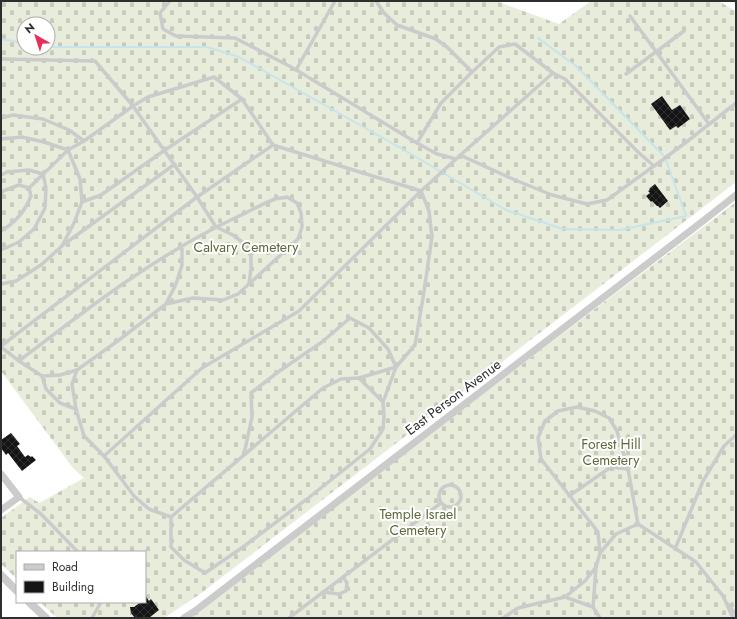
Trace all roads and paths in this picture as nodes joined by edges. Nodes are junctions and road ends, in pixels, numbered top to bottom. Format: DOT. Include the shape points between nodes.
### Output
graph roads {
  1 [pos="170,1"];
  2 [pos="335,1"];
  3 [pos="376,1"];
  4 [pos="630,16"];
  5 [pos="684,31"];
  6 [pos="656,52"];
  7 [pos="1,59"];
  8 [pos="296,70"];
  9 [pos="472,72"];
  10 [pos="553,73"];
  11 [pos="626,74"];
  12 [pos="242,99"];
  13 [pos="736,103"];
  14 [pos="133,106"];
  15 [pos="1,118"];
  16 [pos="710,124"];
  17 [pos="1,139"];
  18 [pos="84,141"];
  19 [pos="417,143"];
  20 [pos="274,145"];
  21 [pos="68,150"];
  22 [pos="165,150"];
  23 [pos="460,155"];
  24 [pos="456,159"];
  25 [pos="175,164"];
  26 [pos="654,166"];
  27 [pos="43,174"];
  28 [pos="1,176"];
  29 [pos="28,188"];
  30 [pos="421,191"];
  31 [pos="1,194"];
  32 [pos="736,195"];
  33 [pos="197,197"];
  34 [pos="82,202"];
  35 [pos="216,227"];
  36 [pos="1,231"];
  37 [pos="62,246"];
  38 [pos="182,246"];
  39 [pos="1,250"];
  40 [pos="1,284"];
  41 [pos="249,284"];
  42 [pos="166,304"];
  43 [pos="1,346"];
  44 [pos="19,361"];
  45 [pos="396,367"];
  46 [pos="77,370"];
  47 [pos="42,376"];
  48 [pos="360,378"];
  49 [pos="383,402"];
  50 [pos="76,409"];
  51 [pos="736,435"];
  52 [pos="243,455"];
  53 [pos="104,456"];
  54 [pos="628,469"];
  55 [pos="1,474"];
  56 [pos="569,496"];
  57 [pos="19,497"];
  58 [pos="441,503"];
  59 [pos="1,510"];
  60 [pos="171,517"];
  61 [pos="638,524"];
  62 [pos="675,549"];
  63 [pos="77,551"];
  64 [pos="600,553"];
  65 [pos="596,568"];
  66 [pos="1,575"];
  67 [pos="343,577"];
  68 [pos="16,589"];
  69 [pos="323,592"];
  70 [pos="723,596"];
  71 [pos="565,597"];
  72 [pos="30,603"];
  73 [pos="100,603"];
  74 [pos="593,607"];
  75 [pos="736,615"];
  76 [pos="46,618"];
  77 [pos="92,618"];
  78 [pos="184,618"];
  79 [pos="289,618"];
  80 [pos="503,618"];
  81 [pos="600,618"];
  82 [pos="733,618"];
  1 -- 8 [label="lane" via="160,13 163,29 176,36 235,38"];
  2 -- 8 [label="lane"];
  3 -- 9 [label="lane" via="397,25 436,39"];
  4 -- 6 [label="lane"];
  5 -- 6 [label="lane"];
  6 -- 11 [label="lane"];
  6 -- 16 [label="lane"];
  7 -- 14 [label="lane" via="95,62"];
  8 -- 19 [label="lane"];
  9 -- 10 [label="lane" via="499,47 515,44"];
  9 -- 19 [label="lane" via="441,103"];
  10 -- 23 [label="lane"];
  10 -- 26 [label="lane" via="565,79"];
  12 -- 14 [label="lane" via="214,77 148,97"];
  12 -- 20 [label="lane"];
  12 -- 22 [label="lane"];
  13 -- 16 [label="lane"];
  14 -- 18 [label="lane"];
  14 -- 22 [label="lane"];
  15 -- 18 [label="lane" via="13,115 43,119 69,130"];
  16 -- 26 [label="lane"];
  17 -- 21 [label="lane" via="22,137"];
  18 -- 21 [label="lane"];
  19 -- 24 [label="lane" via="437,154"];
  20 -- 30 [label="lane"];
  20 -- 33 [label="lane"];
  21 -- 27 [label="lane"];
  21 -- 34 [label="lane" via="80,179"];
  22 -- 25 [label="lane"];
  22 -- 34 [label="lane" via="101,195"];
  23 -- 24 [label="lane"];
  23 -- 26 [label="lane" via="523,183 587,204 607,200"];
  24 -- 30 [label="lane"];
  25 -- 33 [label="lane"];
  25 -- 37 [label="lane"];
  27 -- 28 [label="lane" via="29,170 7,172"];
  27 -- 29 [label="lane"];
  27 -- 39 [label="lane" via="46,188 45,208 34,229 19,242"];
  29 -- 31 [label="lane" via="19,185"];
  29 -- 36 [label="lane" via="32,196 28,205 18,218"];
  30 -- 45 [label="lane" via="430,211 432,237 415,345"];
  30 -- 53 [label="lane" via="299,311 202,368"];
  32 -- 78 [label="street, East Person Avenue"];
  33 -- 35 [label="lane"];
  33 -- 43 [label="lane"];
  34 -- 37 [label="lane"];
  35 -- 38 [label="lane"];
  35 -- 41 [label="lane" via="233,234 246,245 252,268"];
  35 -- 41 [label="lane" via="276,199 287,197 296,204 301,213 302,227 298,239"];
  37 -- 40 [label="lane" via="41,265 16,281"];
  38 -- 42 [label="lane" via="182,265"];
  38 -- 44 [label="lane" via="112,292"];
  41 -- 42 [label="lane" via="238,294 223,300 193,298"];
  42 -- 46 [label="lane"];
  43 -- 44 [label="lane"];
  44 -- 47 [label="lane"];
  45 -- 48 [label="lane"];
  45 -- 49 [label="lane"];
  45 -- 52 [label="lane" via="388,349 369,328 350,318 322,342 251,393 252,417"];
  46 -- 47 [label="lane" via="60,375"];
  46 -- 50 [label="lane" via="72,384"];
  47 -- 50 [label="lane" via="46,389 60,403"];
  48 -- 49 [label="lane"];
  48 -- 52 [label="lane" via="341,379 323,388"];
  49 -- 60 [label="lane" via="383,429 370,449 250,542 205,573 184,560 171,547"];
  50 -- 53 [label="lane" via="84,436"];
  51 -- 62 [label="lane" via="724,446 702,481"];
  52 -- 60 [label="lane"];
  53 -- 60 [label="lane" via="134,496 149,509"];
  54 -- 56 [label="lane" via="611,467"];
  54 -- 56 [label="lane" via="617,431 609,418 577,407 558,411 546,422 538,438 541,460"];
  54 -- 61 [label="lane"];
  55 -- 57 [label="street"];
  56 -- 64 [label="lane" via="598,532"];
  57 -- 59 [label="street"];
  57 -- 63 [label="lane"];
  58 -- 58 [label="lane" via="451,508 457,505 461,499 459,490 452,485 441,489 438,496"];
  58 -- 67 [label="lane"];
  61 -- 62 [label="lane"];
  61 -- 64 [label="lane" via="616,534"];
  62 -- 70 [label="lane" via="696,562"];
  64 -- 65 [label="lane"];
  65 -- 71 [label="lane"];
  65 -- 74 [label="lane"];
  66 -- 68 [label="street"];
  67 -- 69 [label="lane"];
  67 -- 69 [label="lane" via="347,583 346,591 338,594"];
  69 -- 79 [label="lane"];
  70 -- 75 [label="lane"];
  70 -- 82 [label="lane"];
  71 -- 74 [label="lane"];
  71 -- 80 [label="lane" via="518,608"];
  72 -- 76 [label="street"];
  73 -- 77 [label="lane"];
  74 -- 81 [label="lane"];
}
